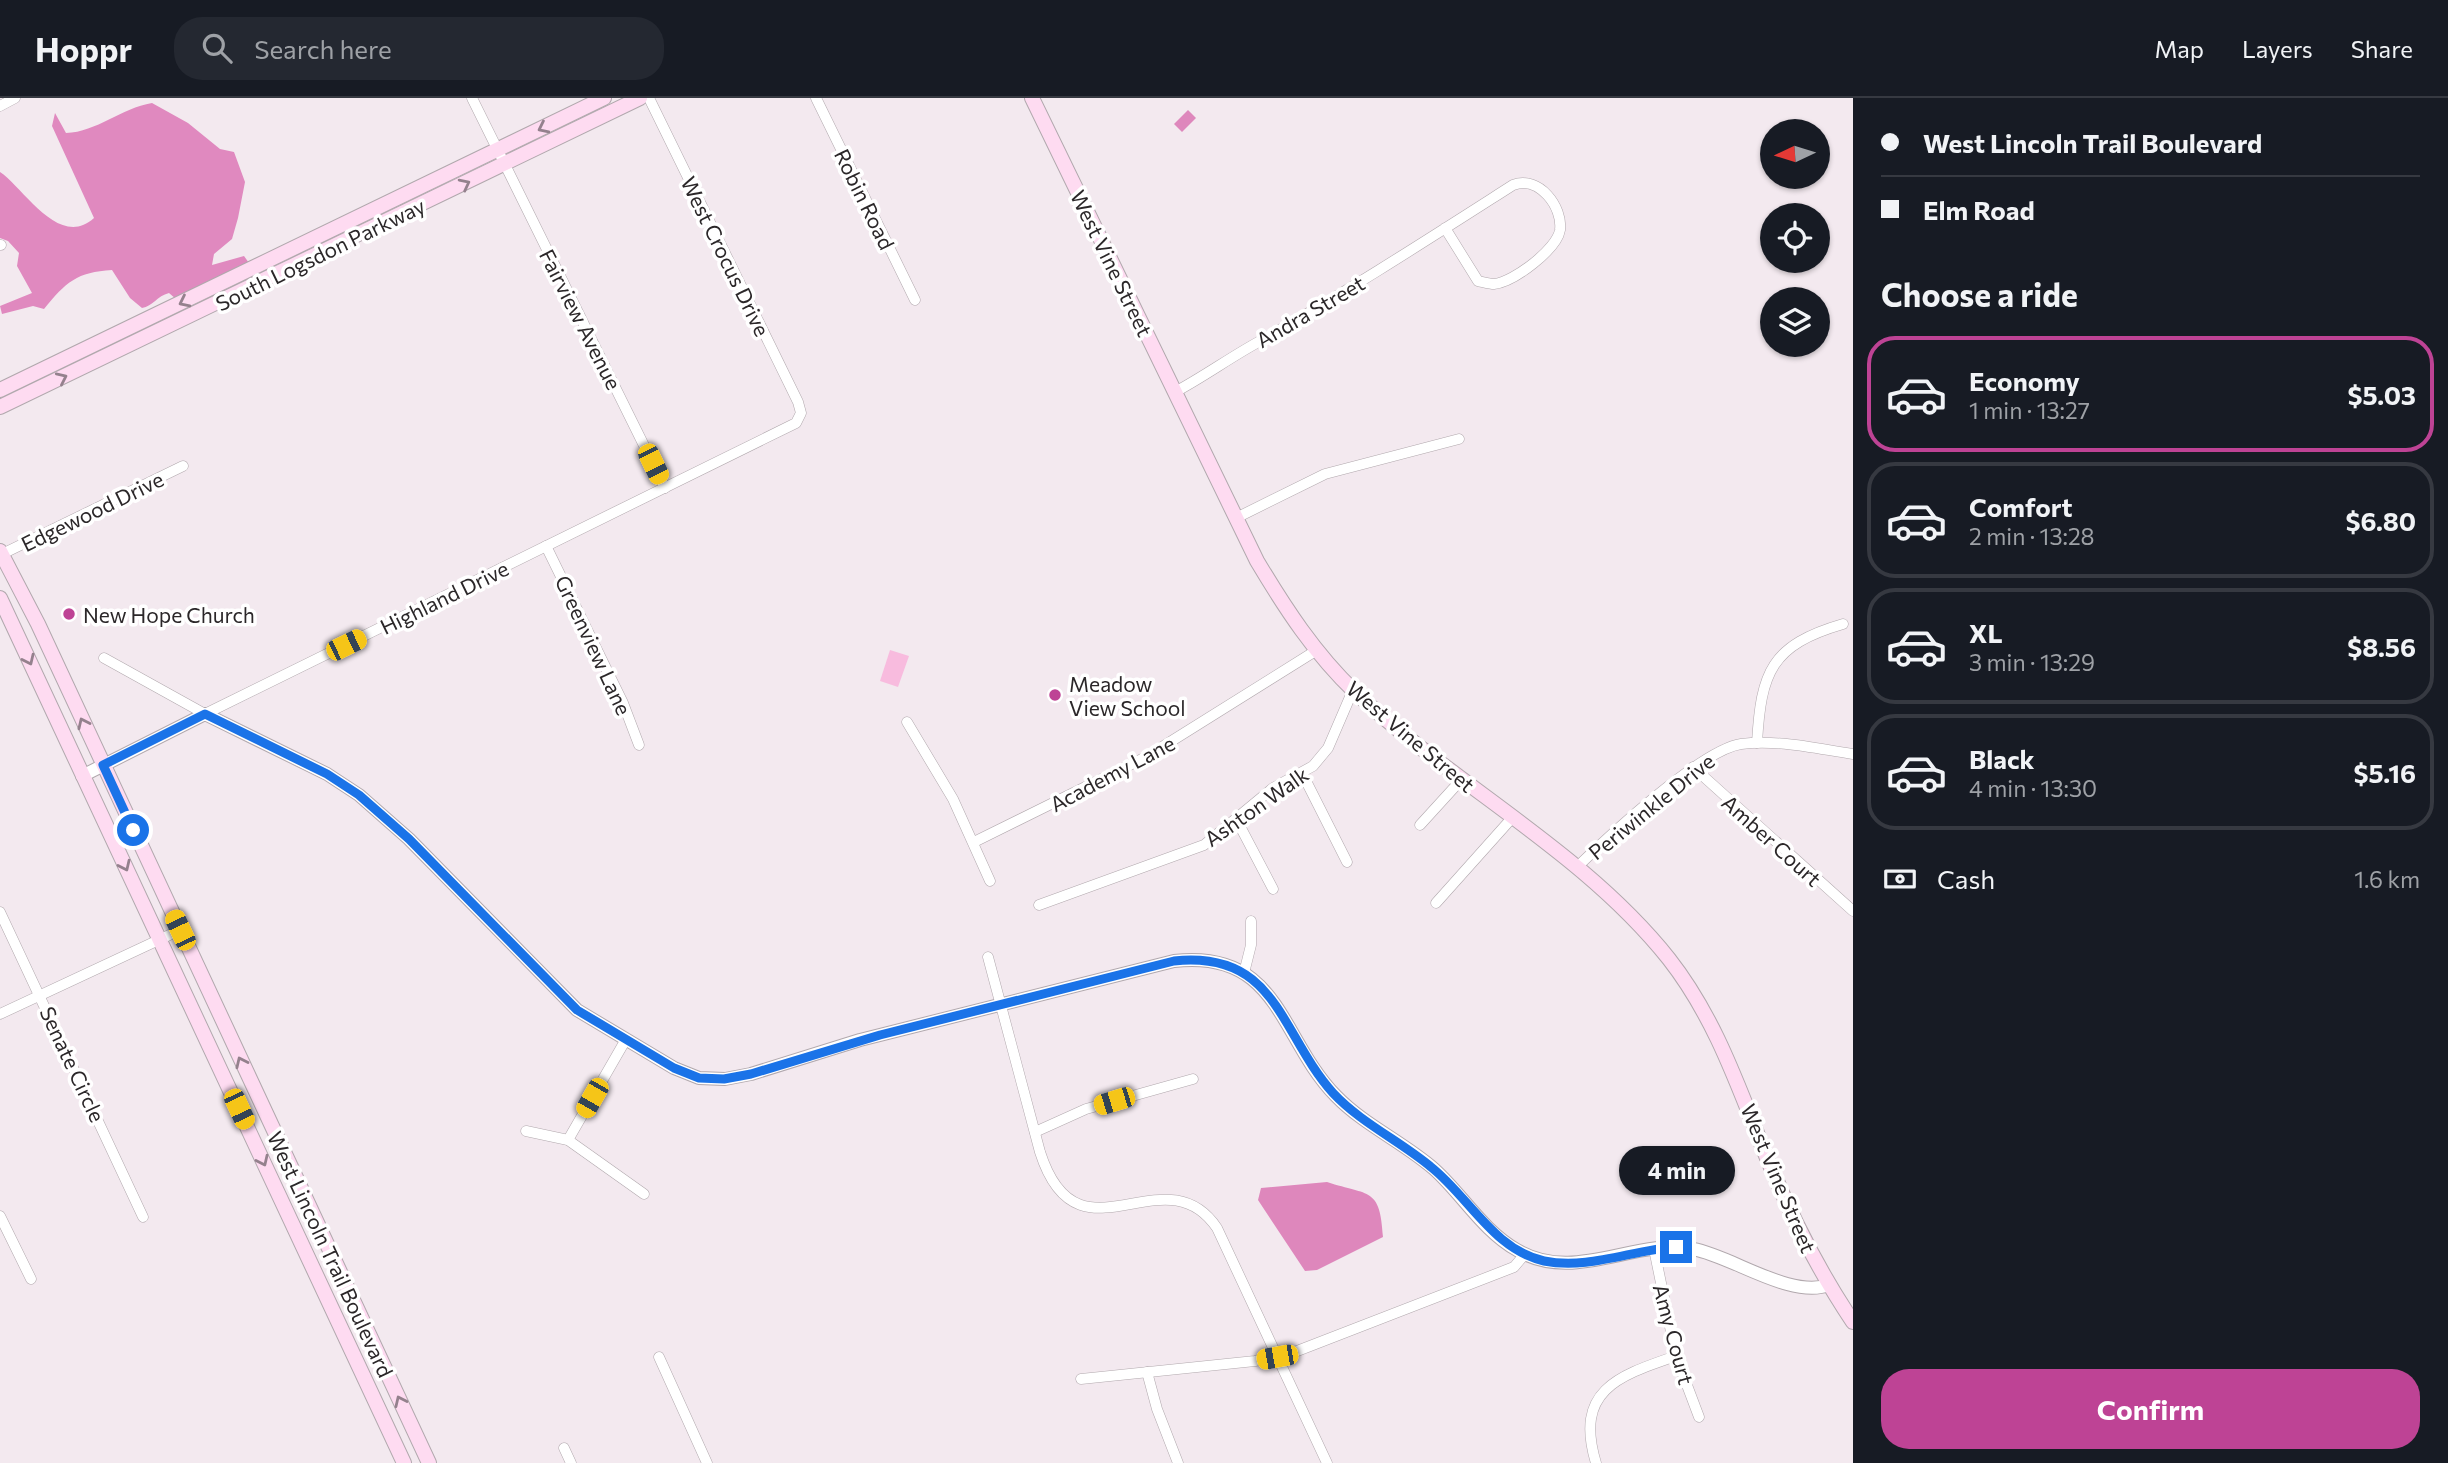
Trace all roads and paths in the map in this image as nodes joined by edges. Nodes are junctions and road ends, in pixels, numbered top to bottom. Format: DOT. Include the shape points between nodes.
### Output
graph roads {
  1 [pos="15,98"];
  2 [pos="472,98"];
  3 [pos="604,98"];
  4 [pos="640,98"];
  5 [pos="649,98"];
  6 [pos="816,98"];
  7 [pos="1032,98"];
  8 [pos="0,106"];
  9 [pos="496,150"];
  10 [pos="503,164"];
  11 [pos="347,222"];
  12 [pos="1445,228"];
  13 [pos="356,238"];
  14 [pos="221,284"];
  15 [pos="228,298"];
  16 [pos="915,300"];
  17 [pos="0,390"];
  18 [pos="1175,392"];
  19 [pos="0,407"];
  20 [pos="801,414"];
  21 [pos="1459,439"];
  22 [pos="183,466"];
  23 [pos="665,488"];
  24 [pos="1236,518"];
  25 [pos="546,546"];
  26 [pos="0,553"];
  27 [pos="0,598"];
  28 [pos="3,610"];
  29 [pos="38,624"];
  30 [pos="1843,624"];
  31 [pos="1317,650"];
  32 [pos="104,658"];
  33 [pos="1353,690"];
  34 [pos="205,714"];
  35 [pos="908,722"];
  36 [pos="1757,743"];
  37 [pos="639,745"];
  38 [pos="1853,754"];
  39 [pos="103,765"];
  40 [pos="1693,767"];
  41 [pos="1302,773"];
  42 [pos="82,776"];
  43 [pos="1461,780"];
  44 [pos="1512,818"];
  45 [pos="1234,821"];
  46 [pos="1420,824"];
  47 [pos="974,842"];
  48 [pos="1347,862"];
  49 [pos="1576,868"];
  50 [pos="990,881"];
  51 [pos="1273,890"];
  52 [pos="1436,903"];
  53 [pos="1039,905"];
  54 [pos="1853,911"];
  55 [pos="0,912"];
  56 [pos="1251,922"];
  57 [pos="180,930"];
  58 [pos="159,940"];
  59 [pos="988,957"];
  60 [pos="1244,973"];
  61 [pos="41,995"];
  62 [pos="1002,1006"];
  63 [pos="0,1014"];
  64 [pos="625,1041"];
  65 [pos="1194,1079"];
  66 [pos="526,1131"];
  67 [pos="1035,1132"];
  68 [pos="568,1140"];
  69 [pos="643,1194"];
  70 [pos="0,1216"];
  71 [pos="142,1217"];
  72 [pos="1654,1249"];
  73 [pos="1525,1254"];
  74 [pos="31,1279"];
  75 [pos="1829,1285"];
  76 [pos="1853,1322"];
  77 [pos="1676,1356"];
  78 [pos="659,1357"];
  79 [pos="1277,1357"];
  80 [pos="1147,1372"];
  81 [pos="1082,1379"];
  82 [pos="1699,1417"];
  83 [pos="564,1448"];
  84 [pos="404,1463"];
  85 [pos="429,1463"];
  86 [pos="571,1463"];
  87 [pos="707,1463"];
  88 [pos="1178,1463"];
  89 [pos="1327,1463"];
  90 [pos="1596,1463"];
  1 -- 8 [label="street"];
  2 -- 9 [label="street, Fairview Avenue"];
  3 -- 9 [label="main road, South Logsdon Parkway, one-way"];
  4 -- 10 [label="main road, South Logsdon Parkway"];
  5 -- 20 [label="street, West Crocus Drive"];
  6 -- 16 [label="street, Robin Road"];
  7 -- 18 [label="main road, West Vine Street"];
  9 -- 10 [label="street, Fairview Avenue"];
  9 -- 11 [label="main road, South Logsdon Parkway"];
  13 -- 10 [label="main road, South Logsdon Parkway, one-way"];
  10 -- 23 [label="street, Fairview Avenue"];
  11 -- 13 [label="street"];
  11 -- 14 [label="main road, South Logsdon Parkway"];
  12 -- 12 [label="street, Andra Street" via="1478,281 1494,284 1533,264 1556,242 1560,222 1546,193 1522,181"];
  12 -- 18 [label="street, Andra Street"];
  13 -- 15 [label="main road, South Logsdon Parkway"];
  14 -- 15 [label="street"];
  14 -- 17 [label="main road, South Logsdon Parkway, one-way"];
  19 -- 15 [label="main road, South Logsdon Parkway, one-way"];
  18 -- 24 [label="main road, West Vine Street"];
  20 -- 23 [label="street, Highland Drive" via="796,423"];
  21 -- 24 [label="street" via="1325,474"];
  22 -- 26 [label="street, Edgewood Drive"];
  23 -- 25 [label="street, Highland Drive"];
  24 -- 31 [label="main road, West Vine Street" via="1278,596"];
  25 -- 34 [label="street, Highland Drive"];
  25 -- 37 [label="street, Greenview Lane"];
  26 -- 29 [label="main road, West Lincoln Trail Boulevard"];
  27 -- 28 [label="main road, West Lincoln Trail Boulevard"];
  28 -- 29 [label="main road"];
  28 -- 42 [label="main road, West Lincoln Trail Boulevard, one-way"];
  39 -- 29 [label="main road, West Lincoln Trail Boulevard, one-way"];
  30 -- 36 [label="street" via="1788,650 1774,662 1764,686"];
  31 -- 33 [label="main road, West Vine Street"];
  31 -- 47 [label="street, Academy Lane" via="1146,757"];
  32 -- 34 [label="street"];
  33 -- 41 [label="street, Ashton Walk" via="1328,748"];
  33 -- 43 [label="main road, West Vine Street"];
  34 -- 39 [label="street, Highland Drive"];
  34 -- 64 [label="street" via="327,774 359,795 409,839 556,992"];
  35 -- 47 [label="street"];
  36 -- 38 [label="street, Periwinkle Drive"];
  36 -- 40 [label="street, Periwinkle Drive" via="1728,747"];
  39 -- 42 [label="street, Highland Drive"];
  39 -- 57 [label="main road, West Lincoln Trail Boulevard"];
  40 -- 49 [label="street, Periwinkle Drive"];
  40 -- 54 [label="street, Amber Court"];
  41 -- 45 [label="street, Ashton Walk" via="1273,788"];
  41 -- 48 [label="street"];
  42 -- 58 [label="main road, West Lincoln Trail Boulevard, one-way"];
  43 -- 44 [label="main road, West Vine Street"];
  43 -- 46 [label="street"];
  44 -- 49 [label="main road, West Vine Street"];
  44 -- 52 [label="street"];
  45 -- 51 [label="street"];
  45 -- 53 [label="street, Ashton Walk" via="1204,845"];
  47 -- 50 [label="street"];
  49 -- 75 [label="main road, West Vine Street" via="1654,941 1701,1006 1736,1077 1803,1239"];
  55 -- 61 [label="street, Senate Circle"];
  56 -- 60 [label="street"];
  57 -- 58 [label="street"];
  85 -- 57 [label="main road, West Lincoln Trail Boulevard, one-way"];
  58 -- 61 [label="street"];
  58 -- 84 [label="main road, West Lincoln Trail Boulevard, one-way"];
  59 -- 62 [label="street"];
  60 -- 62 [label="street" via="1211,961 1174,961"];
  60 -- 73 [label="street" via="1278,1006 1310,1063 1335,1095 1431,1167 1494,1232"];
  61 -- 63 [label="street"];
  61 -- 71 [label="street, Senate Circle"];
  62 -- 64 [label="street" via="724,1079 686,1074"];
  62 -- 67 [label="street"];
  64 -- 68 [label="street"];
  65 -- 67 [label="street" via="1086,1109"];
  66 -- 68 [label="street"];
  67 -- 79 [label="street" via="1053,1181 1074,1202 1101,1209 1169,1198 1205,1212 1217,1228"];
  68 -- 69 [label="street"];
  70 -- 74 [label="street"];
  72 -- 73 [label="street" via="1574,1263"];
  72 -- 75 [label="street" via="1690,1248 1778,1280 1810,1288"];
  72 -- 77 [label="street, Amy Court"];
  73 -- 79 [label="street" via="1514,1267"];
  75 -- 76 [label="main road, West Vine Street"];
  77 -- 82 [label="street, Amy Court"];
  77 -- 90 [label="street" via="1626,1373 1596,1401 1590,1430"];
  78 -- 87 [label="street"];
  79 -- 80 [label="street"];
  79 -- 89 [label="street"];
  80 -- 81 [label="street"];
  80 -- 88 [label="street"];
  83 -- 86 [label="street"];
}
